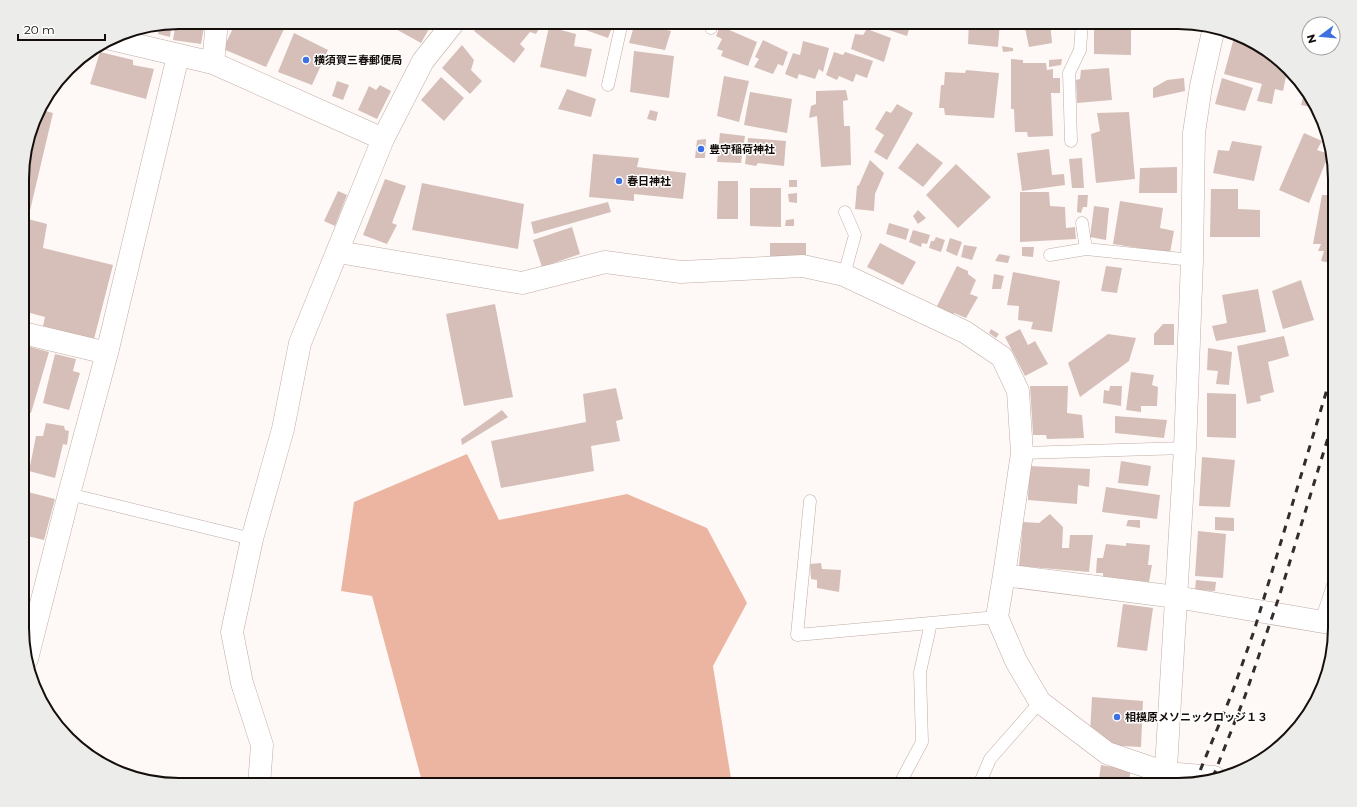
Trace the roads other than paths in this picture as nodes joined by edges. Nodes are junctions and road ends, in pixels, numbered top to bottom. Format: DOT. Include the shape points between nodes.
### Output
graph roads {
  1 [pos="216,29"];
  2 [pos="448,29"];
  3 [pos="620,29"];
  4 [pos="1082,29"];
  5 [pos="1213,33"];
  6 [pos="119,41"];
  7 [pos="178,56"];
  8 [pos="213,63"];
  9 [pos="608,85"];
  10 [pos="383,139"];
  11 [pos="1071,141"];
  12 [pos="845,212"];
  13 [pos="1082,223"];
  14 [pos="1086,249"];
  15 [pos="338,252"];
  16 [pos="1050,255"];
  17 [pos="1192,260"];
  18 [pos="844,274"];
  19 [pos="29,334"];
  20 [pos="107,352"];
  21 [pos="1185,448"];
  22 [pos="1022,453"];
  23 [pos="69,494"];
  24 [pos="810,501"];
  25 [pos="252,539"];
  26 [pos="1004,575"];
  27 [pos="1176,597"];
  28 [pos="997,617"];
  29 [pos="1328,623"];
  30 [pos="931,624"];
  31 [pos="30,647"];
  32 [pos="1040,702"];
  33 [pos="260,778"];
  34 [pos="904,778"];
  35 [pos="982,778"];
  36 [pos="1163,778"];
  37 [pos="1165,778"];
  1 -- 8 [label="street"];
  2 -- 10 [label="street" via="423,61"];
  3 -- 9 [label="lane"];
  4 -- 11 [label="lane" via="1080,50 1069,73"];
  5 -- 17 [label="street" via="1194,133"];
  6 -- 7 [label="street"];
  7 -- 8 [label="street"];
  7 -- 20 [label="street"];
  8 -- 10 [label="street"];
  10 -- 15 [label="street"];
  12 -- 18 [label="lane" via="855,235"];
  13 -- 14 [label="lane"];
  14 -- 16 [label="lane"];
  14 -- 17 [label="lane"];
  15 -- 18 [label="street" via="522,283 605,262 681,272 803,266"];
  15 -- 25 [label="street" via="300,343 283,429"];
  17 -- 21 [label="street"];
  18 -- 22 [label="street" via="965,332 1002,357 1018,391"];
  19 -- 20 [label="street"];
  20 -- 23 [label="street"];
  21 -- 22 [label="lane"];
  21 -- 27 [label="street"];
  22 -- 26 [label="street"];
  23 -- 25 [label="lane"];
  23 -- 31 [label="street"];
  24 -- 30 [label="lane" via="797,635"];
  25 -- 33 [label="street" via="232,632 242,683 262,745"];
  26 -- 27 [label="street"];
  26 -- 28 [label="street"];
  27 -- 29 [label="street"];
  27 -- 37 [label="street"];
  28 -- 30 [label="lane"];
  28 -- 32 [label="street" via="1016,661"];
  30 -- 34 [label="lane" via="920,672 922,742"];
  32 -- 35 [label="lane" via="990,759"];
  32 -- 36 [label="street" via="1107,753"];
}
